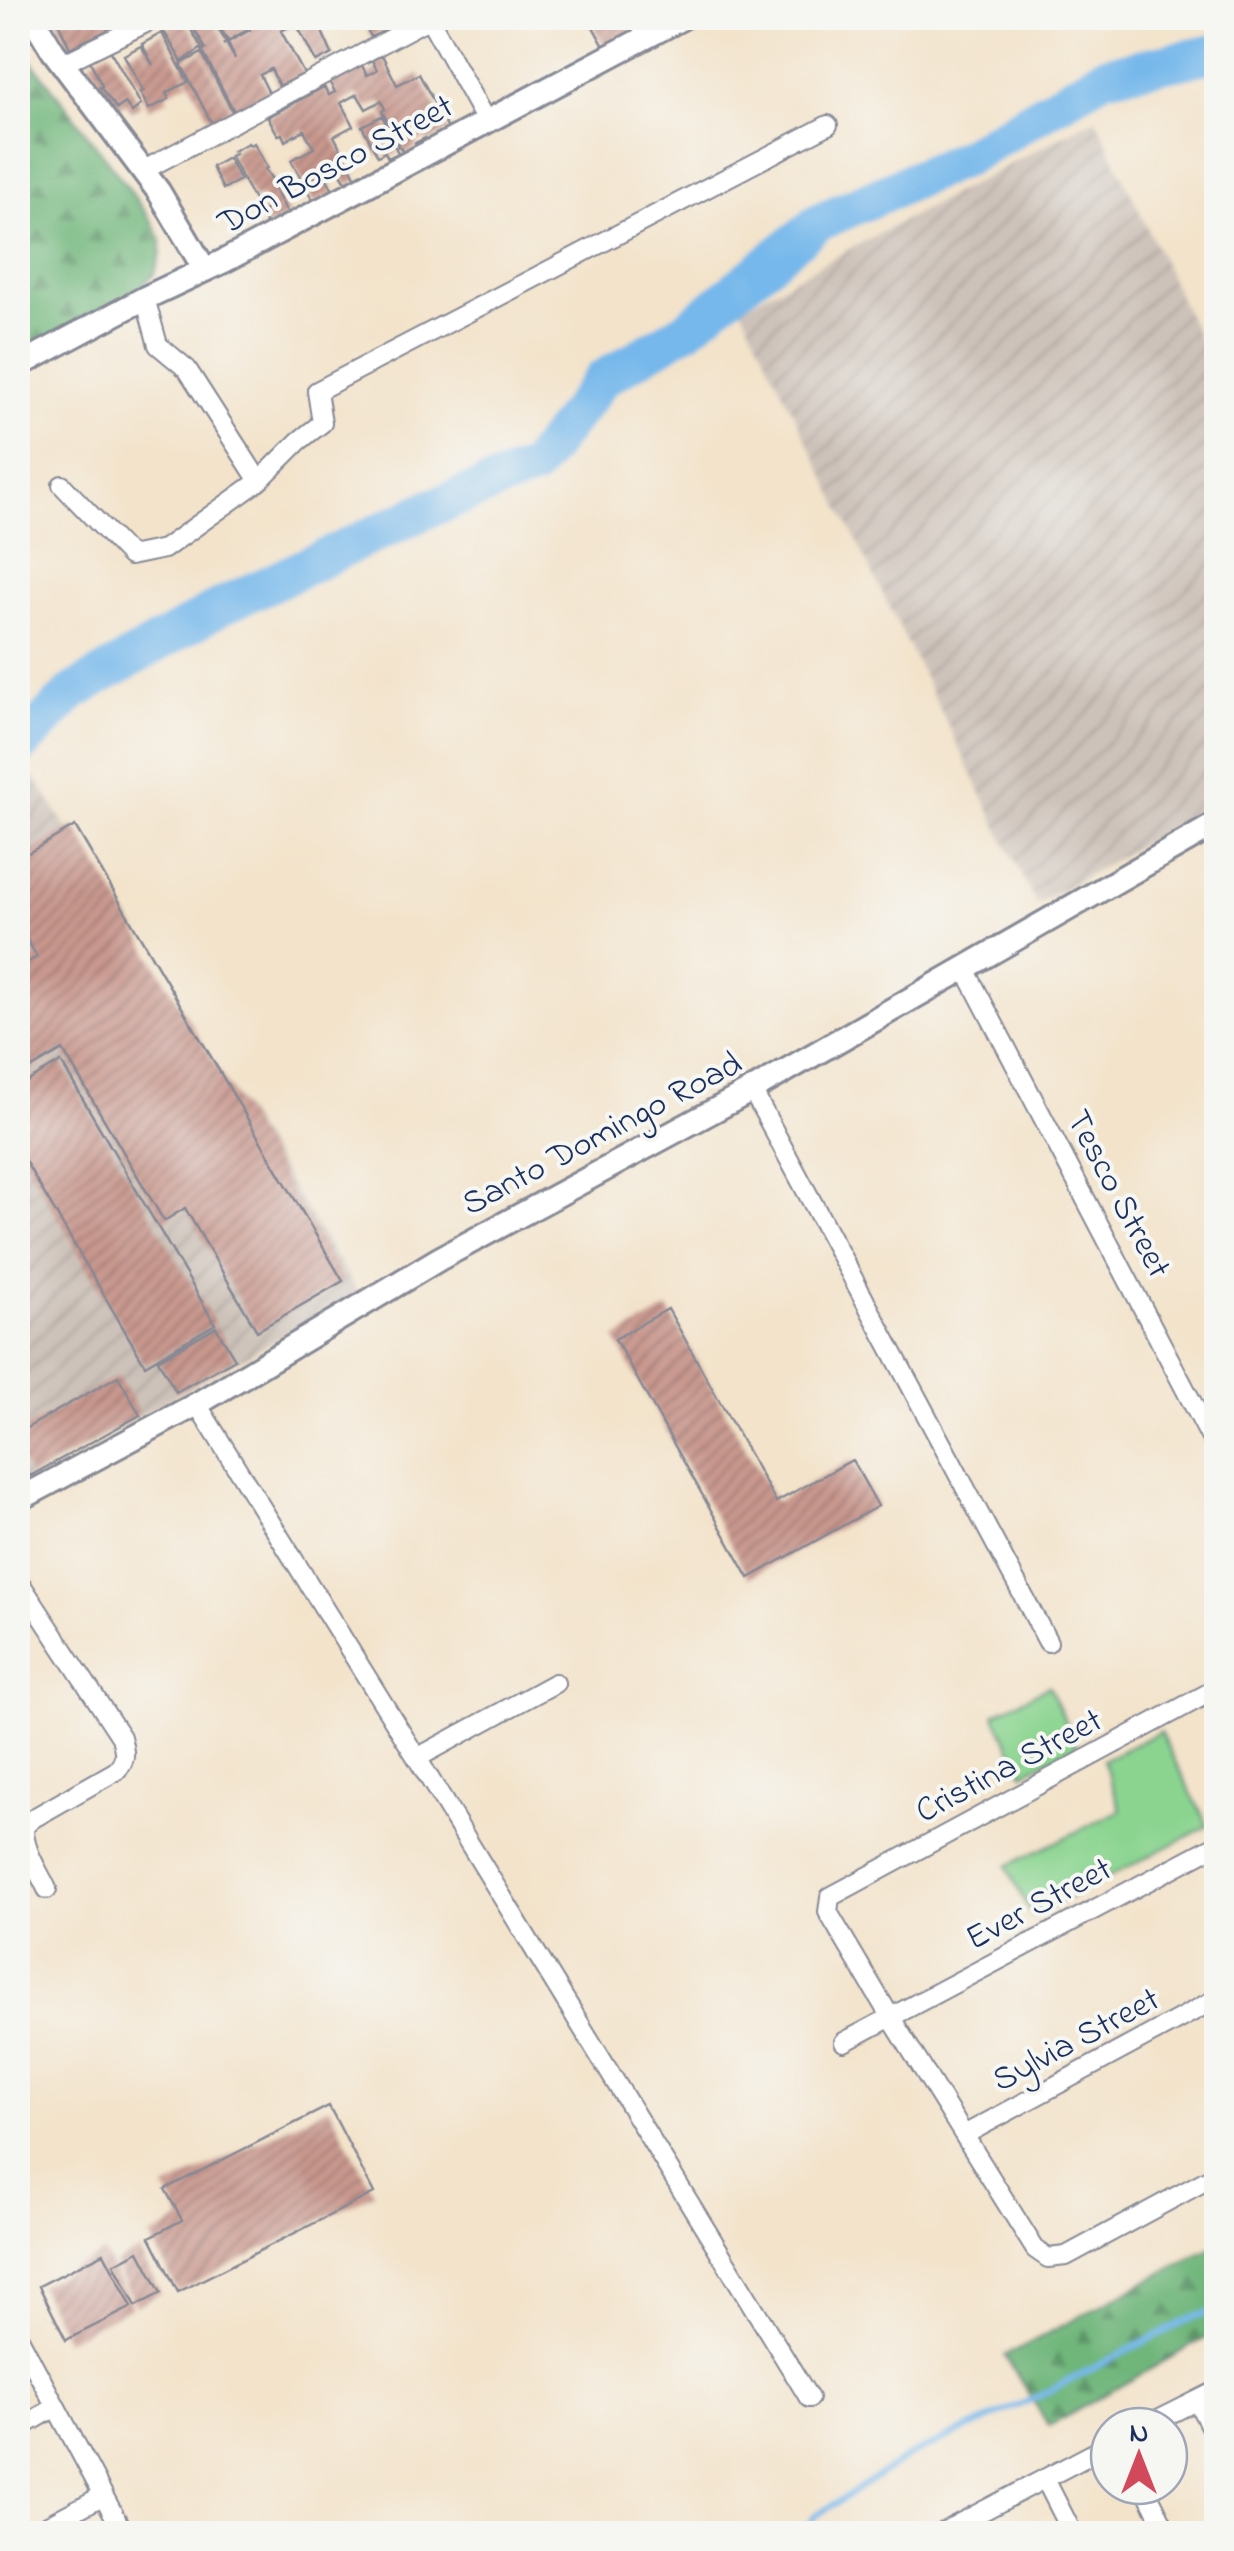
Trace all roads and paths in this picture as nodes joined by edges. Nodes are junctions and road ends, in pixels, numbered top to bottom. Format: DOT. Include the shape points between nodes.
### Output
graph roads {
  1 [pos="33,18"];
  2 [pos="156,18"];
  3 [pos="430,18"];
  4 [pos="682,18"];
  5 [pos="62,64"];
  6 [pos="486,122"];
  7 [pos="828,125"];
  8 [pos="144,170"];
  9 [pos="205,270"];
  10 [pos="145,298"];
  11 [pos="18,366"];
  12 [pos="259,481"];
  13 [pos="62,485"];
  14 [pos="1216,824"];
  15 [pos="965,969"];
  16 [pos="752,1090"];
  17 [pos="197,1404"];
  18 [pos="1216,1448"];
  19 [pos="18,1500"];
  20 [pos="18,1580"];
  21 [pos="1048,1642"];
  22 [pos="555,1683"];
  23 [pos="1216,1688"];
  24 [pos="418,1758"];
  25 [pos="1216,1844"];
  26 [pos="47,1888"];
  27 [pos="1216,1998"];
  28 [pos="890,2018"];
  29 [pos="844,2042"];
  30 [pos="964,2135"];
  31 [pos="1216,2175"];
  32 [pos="18,2336"];
  33 [pos="1216,2391"];
  34 [pos="809,2398"];
  35 [pos="1198,2401"];
  36 [pos="1188,2406"];
  37 [pos="54,2408"];
  38 [pos="18,2429"];
  39 [pos="1216,2438"];
  40 [pos="1089,2455"];
  41 [pos="1044,2479"];
  42 [pos="102,2496"];
  43 [pos="1154,2506"];
  44 [pos="973,2525"];
  45 [pos="31,2534"];
  46 [pos="124,2534"];
  47 [pos="939,2534"];
  48 [pos="1072,2534"];
  49 [pos="1168,2534"];
  1 -- 5 [label="street"];
  2 -- 5 [label="street"];
  3 -- 6 [label="street"];
  3 -- 8 [label="street"];
  4 -- 6 [label="street, Don Bosco Street"];
  5 -- 8 [label="street"];
  6 -- 9 [label="street, Don Bosco Street"];
  7 -- 12 [label="street" via="317,392 322,423"];
  8 -- 9 [label="street"];
  9 -- 10 [label="street, Don Bosco Street"];
  10 -- 11 [label="street, Don Bosco Street"];
  10 -- 12 [label="street" via="158,346 188,369"];
  12 -- 13 [label="street" via="164,548 130,556"];
  14 -- 15 [label="street, Santo Domingo Road"];
  15 -- 16 [label="street, Santo Domingo Road"];
  15 -- 18 [label="street, Tesco Street"];
  16 -- 17 [label="street, Santo Domingo Road" via="439,1259"];
  16 -- 21 [label="street"];
  17 -- 19 [label="street, Santo Domingo Road"];
  17 -- 24 [label="street"];
  20 -- 26 [label="street" via="125,1752 116,1772 24,1827"];
  22 -- 24 [label="street"];
  23 -- 28 [label="street, Cristina Street" via="830,1897 828,1912"];
  24 -- 34 [label="street"];
  25 -- 28 [label="street, Ever Street"];
  27 -- 30 [label="street, Sylvia Street"];
  28 -- 29 [label="street, Ever Street"];
  28 -- 30 [label="street"];
  30 -- 31 [label="street" via="1048,2258 1066,2256"];
  32 -- 37 [label="street"];
  33 -- 35 [label="street"];
  35 -- 36 [label="street"];
  35 -- 39 [label="street"];
  37 -- 38 [label="street"];
  37 -- 42 [label="street"];
  40 -- 41 [label="street"];
  41 -- 44 [label="street"];
  41 -- 48 [label="street"];
  42 -- 45 [label="street"];
  42 -- 46 [label="street"];
  43 -- 49 [label="street"];
  44 -- 47 [label="street"];
}
